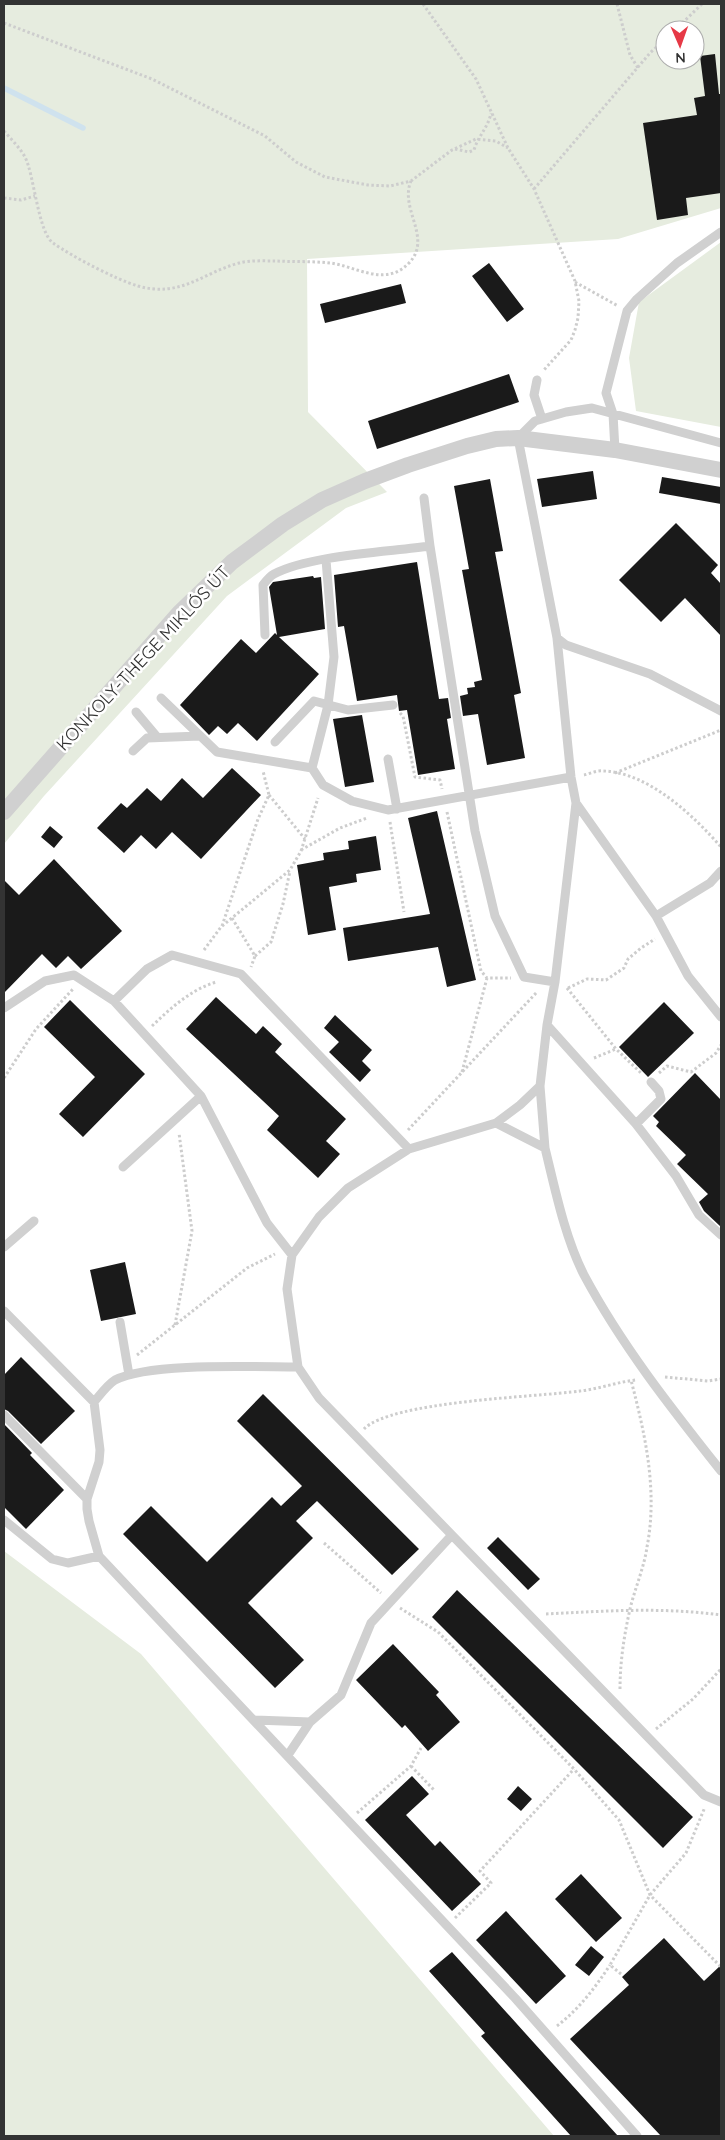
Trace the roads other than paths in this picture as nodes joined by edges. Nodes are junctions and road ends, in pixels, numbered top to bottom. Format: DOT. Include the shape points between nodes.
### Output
graph roads {
  1 [pos="721,232"];
  2 [pos="537,380"];
  3 [pos="613,414"];
  4 [pos="542,419"];
  5 [pos="518,438"];
  6 [pos="721,443"];
  7 [pos="616,450"];
  8 [pos="721,470"];
  9 [pos="424,498"];
  10 [pos="430,546"];
  11 [pos="326,560"];
  12 [pos="265,635"];
  13 [pos="557,638"];
  14 [pos="161,698"];
  15 [pos="328,705"];
  16 [pos="393,705"];
  17 [pos="721,711"];
  18 [pos="136,712"];
  19 [pos="200,736"];
  20 [pos="157,737"];
  21 [pos="275,742"];
  22 [pos="133,752"];
  23 [pos="388,759"];
  24 [pos="312,768"];
  25 [pos="571,777"];
  26 [pos="471,797"];
  27 [pos="576,803"];
  28 [pos="392,810"];
  29 [pos="4,812"];
  30 [pos="721,872"];
  31 [pos="656,916"];
  32 [pos="555,984"];
  33 [pos="114,1000"];
  34 [pos="4,1008"];
  35 [pos="721,1018"];
  36 [pos="547,1025"];
  37 [pos="651,1082"];
  38 [pos="540,1086"];
  39 [pos="201,1096"];
  40 [pos="496,1123"];
  41 [pos="636,1124"];
  42 [pos="545,1148"];
  43 [pos="409,1149"];
  44 [pos="123,1167"];
  45 [pos="34,1221"];
  46 [pos="721,1235"];
  47 [pos="4,1247"];
  48 [pos="292,1255"];
  49 [pos="4,1311"];
  50 [pos="12,1319"];
  51 [pos="120,1322"];
  52 [pos="4,1326"];
  53 [pos="298,1367"];
  54 [pos="129,1375"];
  55 [pos="94,1402"];
  56 [pos="4,1415"];
  57 [pos="721,1471"];
  58 [pos="87,1499"];
  59 [pos="4,1520"];
  60 [pos="451,1536"];
  61 [pos="99,1556"];
  62 [pos="255,1720"];
  63 [pos="310,1722"];
  64 [pos="288,1755"];
  65 [pos="721,1802"];
  66 [pos="637,2136"];
  1 -- 3 [label="lane" via="677,264 636,299 627,311 606,385"];
  2 -- 4 [label="lane" via="534,395"];
  3 -- 4 [label="lane" via="592,408"];
  3 -- 6 [label="lane"];
  3 -- 7 [label="lane"];
  4 -- 5 [label="lane" via="535,421"];
  5 -- 7 [label="street, KONKOLY-THEGE MIKLÓS ÚT"];
  5 -- 13 [label="lane"];
  5 -- 29 [label="street, KONKOLY-THEGE MIKLÓS ÚT" via="467,446 365,481 322,500 283,524 232,562 179,614"];
  7 -- 8 [label="street, KONKOLY-THEGE MIKLÓS ÚT"];
  9 -- 10 [label="lane"];
  10 -- 11 [label="lane"];
  10 -- 26 [label="lane"];
  11 -- 12 [label="lane" via="273,575 263,584"];
  11 -- 15 [label="lane" via="334,657"];
  13 -- 17 [label="lane" via="566,645 650,674"];
  13 -- 25 [label="lane"];
  14 -- 19 [label="lane"];
  15 -- 16 [label="lane" via="348,710"];
  15 -- 21 [label="lane" via="314,701"];
  15 -- 24 [label="lane"];
  18 -- 20 [label="lane"];
  19 -- 20 [label="lane"];
  19 -- 24 [label="lane" via="218,752"];
  20 -- 22 [label="lane" via="147,738"];
  23 -- 28 [label="lane"];
  24 -- 28 [label="lane" via="323,785 352,801"];
  25 -- 26 [label="lane"];
  25 -- 27 [label="lane"];
  26 -- 28 [label="lane"];
  26 -- 32 [label="lane" via="475,831 495,916 524,977"];
  27 -- 31 [label="lane"];
  27 -- 32 [label="lane"];
  30 -- 31 [label="lane" via="710,883"];
  31 -- 35 [label="lane" via="688,976"];
  32 -- 36 [label="lane"];
  33 -- 34 [label="lane" via="74,975 45,982"];
  33 -- 39 [label="lane"];
  33 -- 43 [label="lane" via="147,969 172,955 241,974"];
  36 -- 38 [label="lane"];
  36 -- 41 [label="lane"];
  37 -- 41 [label="lane" via="661,1099"];
  38 -- 40 [label="lane"];
  38 -- 42 [label="lane"];
  39 -- 44 [label="lane"];
  39 -- 48 [label="lane" via="267,1223"];
  40 -- 42 [label="lane"];
  40 -- 43 [label="lane"];
  41 -- 46 [label="lane" via="676,1176 699,1215"];
  42 -- 57 [label="lane" via="559,1207 584,1274 648,1378"];
  43 -- 48 [label="lane" via="348,1188 320,1217"];
  45 -- 47 [label="lane"];
  48 -- 53 [label="lane" via="287,1289"];
  49 -- 50 [label="lane"];
  50 -- 52 [label="lane"];
  50 -- 55 [label="lane"];
  51 -- 54 [label="lane"];
  53 -- 54 [label="lane" via="174,1369"];
  53 -- 60 [label="lane" via="319,1398"];
  54 -- 55 [label="lane" via="114,1381"];
  55 -- 58 [label="lane" via="100,1450"];
  56 -- 58 [label="lane"];
  58 -- 61 [label="lane" via="88,1521"];
  59 -- 61 [label="lane" via="52,1559 68,1563"];
  60 -- 63 [label="lane" via="371,1623 341,1695"];
  60 -- 65 [label="lane" via="704,1795"];
  61 -- 62 [label="lane"];
  62 -- 63 [label="lane"];
  62 -- 64 [label="lane"];
  63 -- 64 [label="lane"];
  64 -- 66 [label="lane" via="547,2034"];
}
